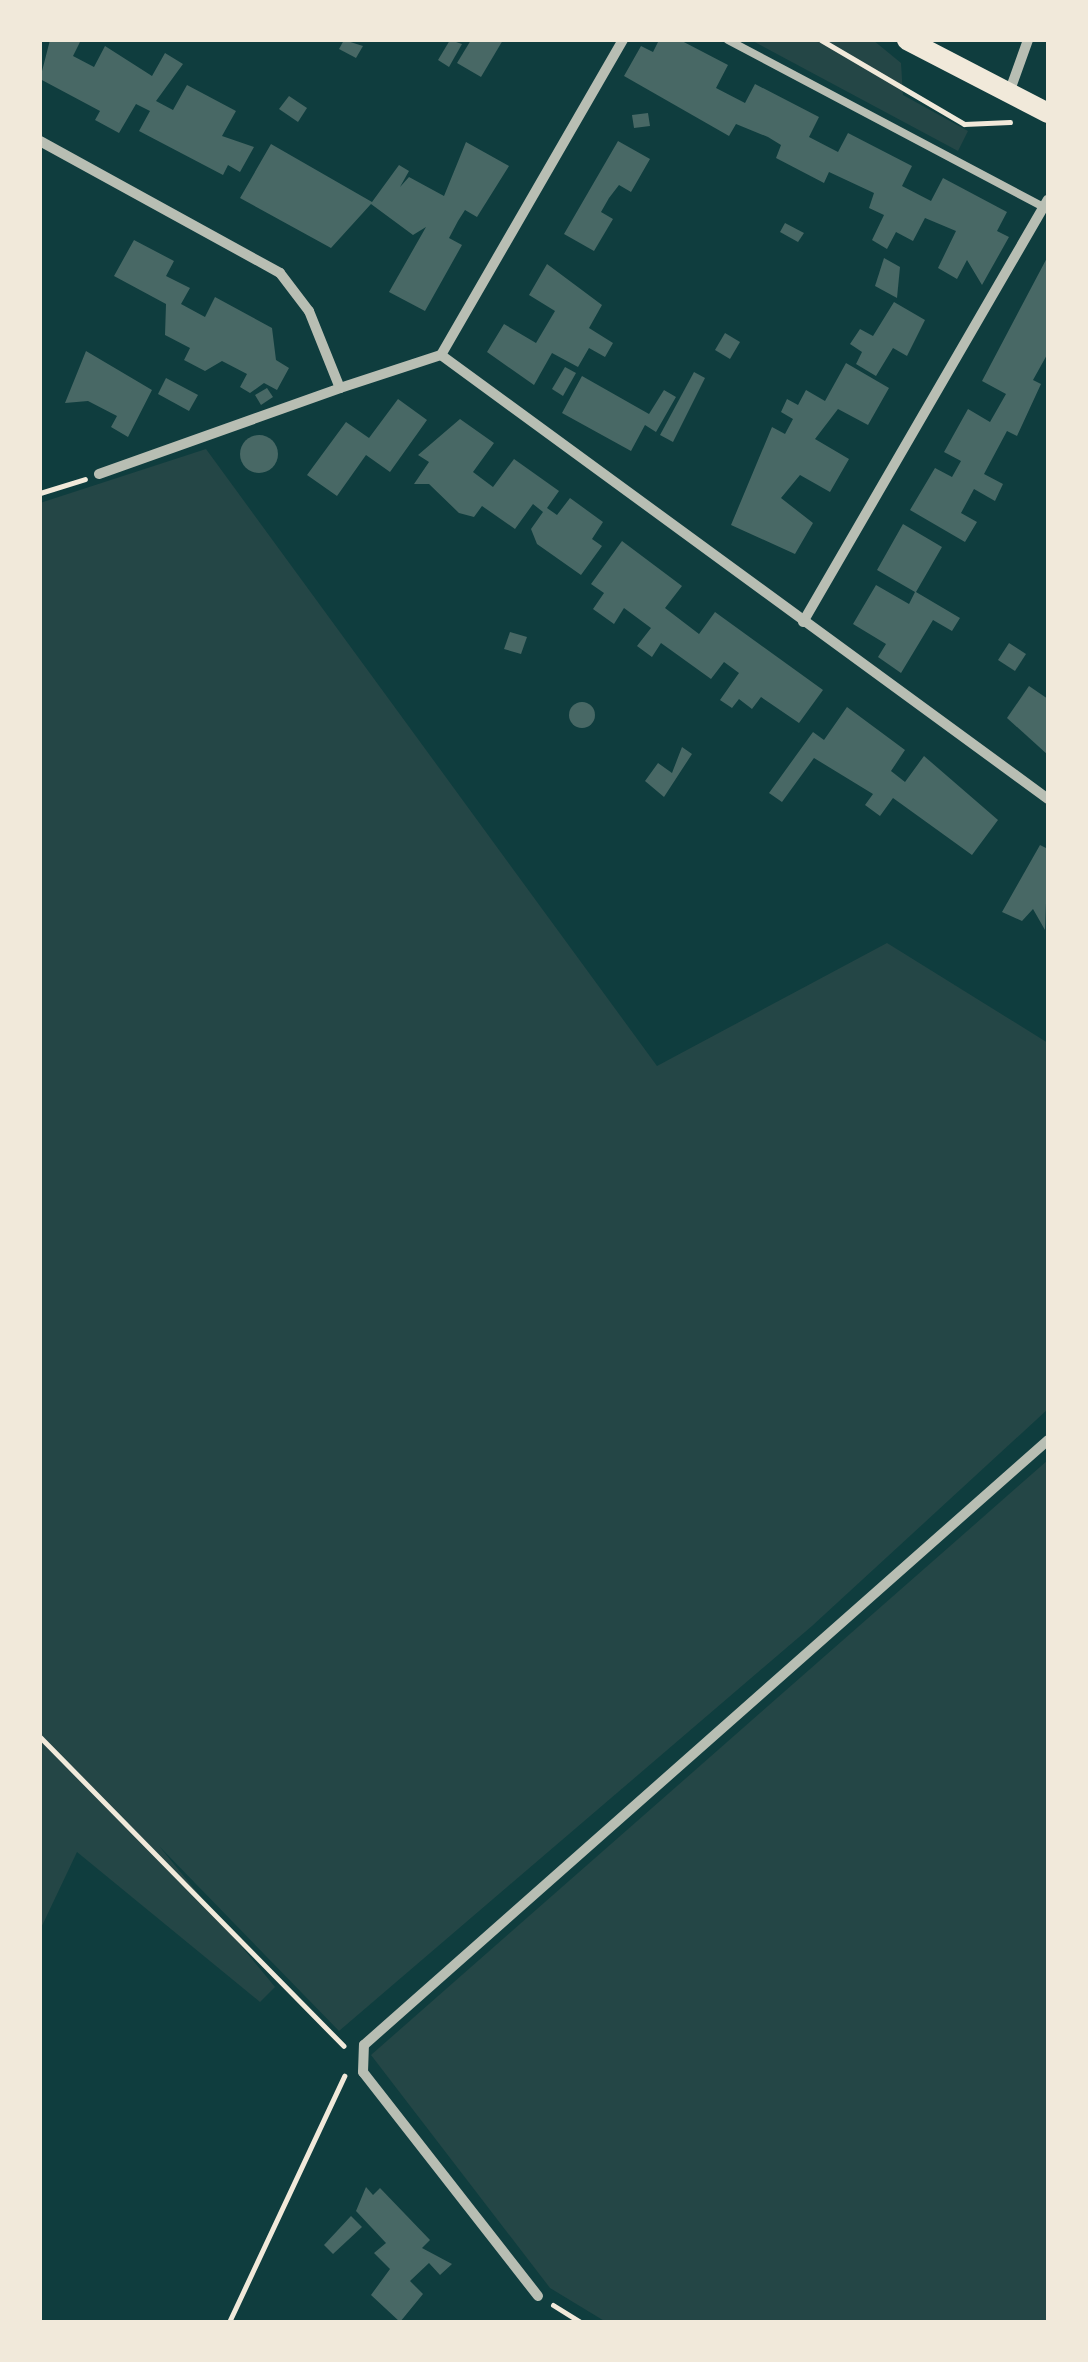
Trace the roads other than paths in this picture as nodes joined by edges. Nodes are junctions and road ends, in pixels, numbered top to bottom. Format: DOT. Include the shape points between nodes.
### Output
graph roads {
  1 [pos="623,40"];
  2 [pos="728,40"];
  3 [pos="906,40"];
  4 [pos="1028,40"];
  5 [pos="1016,96"];
  6 [pos="1048,113"];
  7 [pos="40,141"];
  8 [pos="1046,204"];
  9 [pos="440,355"];
  10 [pos="340,388"];
  11 [pos="99,474"];
  12 [pos="803,622"];
  13 [pos="1048,800"];
  14 [pos="1048,1440"];
  15 [pos="538,2296"];
  1 -- 9 [label="street"];
  2 -- 8 [label="lane"];
  3 -- 5 [label="main road"];
  4 -- 5 [label="street"];
  5 -- 6 [label="main road"];
  7 -- 10 [label="street" via="280,273 309,310"];
  8 -- 12 [label="street"];
  9 -- 10 [label="street"];
  9 -- 12 [label="street"];
  10 -- 11 [label="street"];
  12 -- 13 [label="street"];
  14 -- 15 [label="street" via="374,2032 358,2060"];
}
